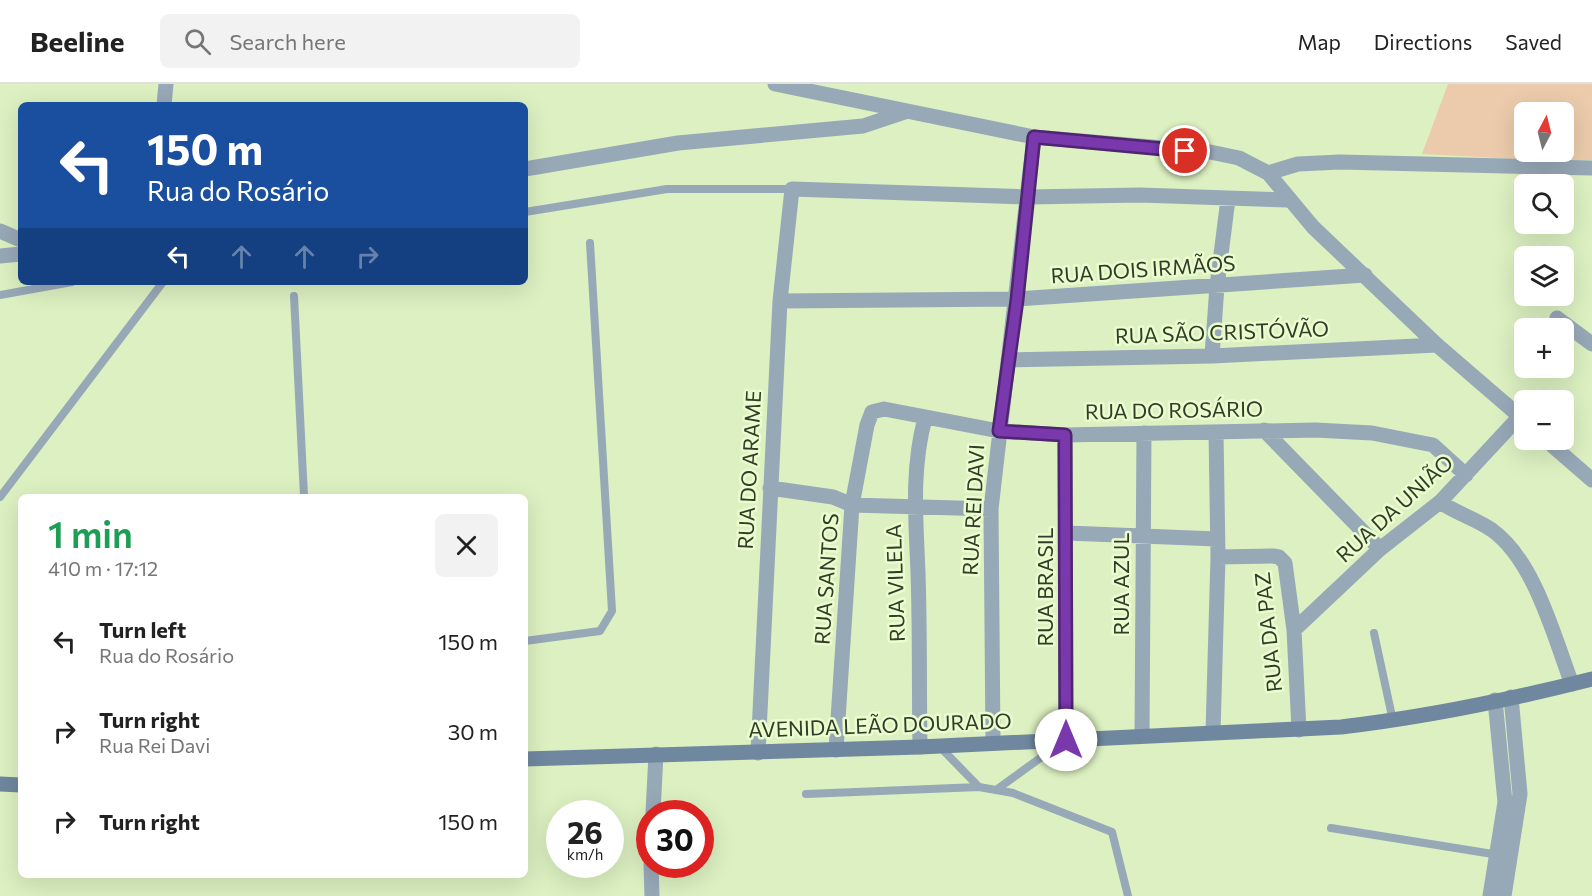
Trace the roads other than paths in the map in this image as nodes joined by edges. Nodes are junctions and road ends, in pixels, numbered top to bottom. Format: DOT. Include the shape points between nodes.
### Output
graph roads {
  1 [pos="166,84"];
  2 [pos="775,84"];
  3 [pos="164,102"];
  4 [pos="905,112"];
  5 [pos="1034,137"];
  6 [pos="528,168"];
  7 [pos="1592,168"];
  8 [pos="1268,172"];
  9 [pos="792,189"];
  10 [pos="1029,198"];
  11 [pos="1228,199"];
  12 [pos="1288,200"];
  13 [pos="528,212"];
  14 [pos="0,231"];
  15 [pos="18,239"];
  16 [pos="590,243"];
  17 [pos="18,254"];
  18 [pos="0,256"];
  19 [pos="1365,275"];
  20 [pos="55,285"];
  21 [pos="161,285"];
  22 [pos="1217,286"];
  23 [pos="0,295"];
  24 [pos="294,296"];
  25 [pos="1017,300"];
  26 [pos="780,302"];
  27 [pos="1574,331"];
  28 [pos="1592,344"];
  29 [pos="1437,345"];
  30 [pos="1212,356"];
  31 [pos="1008,360"];
  32 [pos="1514,411"];
  33 [pos="872,412"];
  34 [pos="925,418"];
  35 [pos="1514,426"];
  36 [pos="1264,430"];
  37 [pos="999,431"];
  38 [pos="1216,432"];
  39 [pos="1144,433"];
  40 [pos="1065,435"];
  41 [pos="1558,450"];
  42 [pos="1466,475"];
  43 [pos="1591,477"];
  44 [pos="770,488"];
  45 [pos="304,494"];
  46 [pos="0,497"];
  47 [pos="1440,502"];
  48 [pos="852,505"];
  49 [pos="914,508"];
  50 [pos="991,509"];
  51 [pos="1067,533"];
  52 [pos="1143,535"];
  53 [pos="1217,539"];
  54 [pos="1380,549"];
  55 [pos="1218,557"];
  56 [pos="1294,630"];
  57 [pos="1374,633"];
  58 [pos="528,641"];
  59 [pos="1592,679"];
  60 [pos="1572,684"];
  61 [pos="1511,697"];
  62 [pos="1495,700"];
  63 [pos="1394,721"];
  64 [pos="1299,730"];
  65 [pos="1213,732"];
  66 [pos="1142,735"];
  67 [pos="1066,740"];
  68 [pos="993,743"];
  69 [pos="939,745"];
  70 [pos="920,747"];
  71 [pos="836,750"];
  72 [pos="758,753"];
  73 [pos="657,754"];
  74 [pos="528,759"];
  75 [pos="0,784"];
  76 [pos="18,785"];
  77 [pos="979,787"];
  78 [pos="996,790"];
  79 [pos="806,794"];
  80 [pos="654,800"];
  81 [pos="1331,828"];
  82 [pos="1504,856"];
  83 [pos="651,878"];
  84 [pos="652,896"];
  85 [pos="1128,896"];
  86 [pos="1490,896"];
  87 [pos="1504,896"];
  1 -- 3 [label="street"];
  2 -- 4 [label="street"];
  4 -- 5 [label="street"];
  4 -- 6 [label="street" via="872,125 678,143"];
  5 -- 8 [label="street" via="1210,152 1239,158"];
  5 -- 10 [label="street, RUA REI DAVI"];
  7 -- 8 [label="street" via="1340,162 1298,164"];
  8 -- 12 [label="street"];
  9 -- 10 [label="street"];
  9 -- 13 [label="lane" via="667,189"];
  9 -- 26 [label="street, RUA DO ARAME"];
  10 -- 11 [label="street" via="1140,195"];
  10 -- 25 [label="street, RUA REI DAVI"];
  11 -- 12 [label="street"];
  11 -- 22 [label="street"];
  12 -- 19 [label="street"];
  14 -- 15 [label="street"];
  16 -- 58 [label="lane" via="612,611 600,631"];
  17 -- 18 [label="street"];
  19 -- 22 [label="street, RUA DOIS IRMÃOS"];
  19 -- 29 [label="street"];
  20 -- 23 [label="lane"];
  21 -- 46 [label="lane"];
  22 -- 25 [label="street, RUA DOIS IRMÃOS"];
  22 -- 30 [label="street"];
  24 -- 45 [label="lane"];
  25 -- 26 [label="street, RUA DOIS IRMÃOS"];
  25 -- 31 [label="street, RUA REI DAVI"];
  26 -- 44 [label="street, RUA DO ARAME"];
  27 -- 28 [label="street"];
  29 -- 30 [label="street, RUA SÃO CRISTÓVÃO"];
  29 -- 32 [label="street"];
  30 -- 31 [label="street, RUA SÃO CRISTÓVÃO"];
  31 -- 37 [label="street, RUA REI DAVI"];
  33 -- 34 [label="street, RUA DO ROSÁRIO" via="884,409"];
  33 -- 48 [label="street, RUA SANTOS"];
  34 -- 37 [label="street, RUA DO ROSÁRIO"];
  34 -- 49 [label="street, RUA VILELA" via="917,446"];
  35 -- 42 [label="street, RUA DA UNIÃO"];
  36 -- 38 [label="street, RUA DO ROSÁRIO"];
  36 -- 42 [label="street, RUA DO ROSÁRIO" via="1372,433 1410,439 1433,445"];
  36 -- 54 [label="street"];
  37 -- 40 [label="street, RUA DO ROSÁRIO"];
  37 -- 50 [label="street, RUA REI DAVI"];
  38 -- 39 [label="street, RUA DO ROSÁRIO"];
  38 -- 53 [label="street"];
  39 -- 40 [label="street, RUA DO ROSÁRIO"];
  39 -- 52 [label="street, RUA AZUL"];
  40 -- 51 [label="street, RUA BRASIL"];
  41 -- 43 [label="street"];
  42 -- 47 [label="street, RUA DA UNIÃO"];
  44 -- 48 [label="street" via="833,497"];
  44 -- 72 [label="street, RUA DO ARAME"];
  47 -- 54 [label="street, RUA DA UNIÃO"];
  47 -- 60 [label="street" via="1494,531 1511,549 1539,596"];
  48 -- 49 [label="street"];
  48 -- 71 [label="street, RUA SANTOS"];
  49 -- 50 [label="street"];
  49 -- 70 [label="street, RUA VILELA"];
  50 -- 68 [label="street, RUA REI DAVI"];
  51 -- 52 [label="street"];
  51 -- 67 [label="street, RUA BRASIL"];
  52 -- 53 [label="street"];
  52 -- 66 [label="street, RUA AZUL"];
  53 -- 55 [label="street"];
  54 -- 56 [label="street, RUA DA UNIÃO"];
  55 -- 56 [label="street, RUA DA PAZ" via="1282,559 1289,578"];
  55 -- 65 [label="street"];
  56 -- 64 [label="street, RUA DA PAZ"];
  57 -- 63 [label="lane"];
  59 -- 60 [label="main road, AVENIDA LEÃO DOURADO"];
  60 -- 61 [label="main road, AVENIDA LEÃO DOURADO"];
  61 -- 62 [label="main road, AVENIDA LEÃO DOURADO"];
  61 -- 82 [label="street" via="1520,786"];
  62 -- 63 [label="main road, AVENIDA LEÃO DOURADO"];
  62 -- 82 [label="street" via="1504,790"];
  63 -- 64 [label="main road, AVENIDA LEÃO DOURADO"];
  64 -- 65 [label="main road, AVENIDA LEÃO DOURADO"];
  65 -- 66 [label="main road, AVENIDA LEÃO DOURADO"];
  66 -- 67 [label="main road, AVENIDA LEÃO DOURADO"];
  67 -- 68 [label="main road, AVENIDA LEÃO DOURADO"];
  67 -- 78 [label="lane"];
  68 -- 69 [label="main road, AVENIDA LEÃO DOURADO"];
  69 -- 70 [label="main road, AVENIDA LEÃO DOURADO"];
  69 -- 77 [label="lane"];
  70 -- 71 [label="main road, AVENIDA LEÃO DOURADO"];
  71 -- 72 [label="main road, AVENIDA LEÃO DOURADO"];
  72 -- 73 [label="main road, AVENIDA LEÃO DOURADO"];
  73 -- 74 [label="main road, AVENIDA LEÃO DOURADO"];
  73 -- 80 [label="street"];
  75 -- 76 [label="main road"];
  77 -- 78 [label="lane"];
  77 -- 79 [label="lane"];
  78 -- 85 [label="lane" via="1112,832"];
  81 -- 82 [label="lane"];
  82 -- 86 [label="street"];
  82 -- 87 [label="street"];
  83 -- 84 [label="street"];
}
